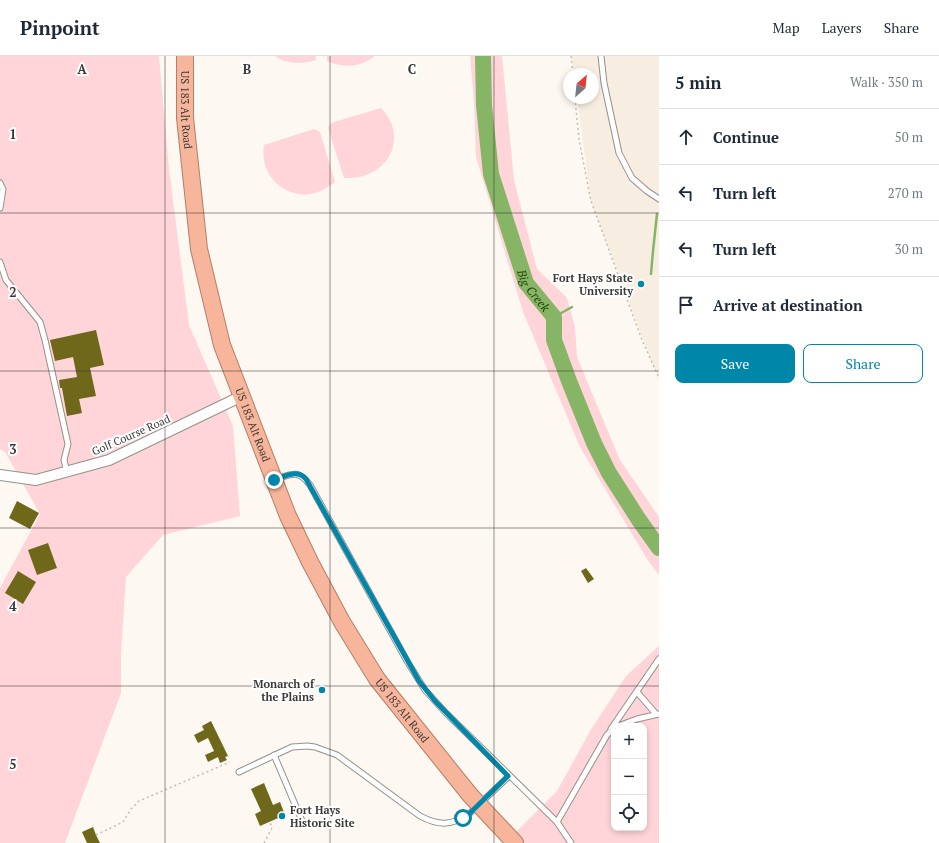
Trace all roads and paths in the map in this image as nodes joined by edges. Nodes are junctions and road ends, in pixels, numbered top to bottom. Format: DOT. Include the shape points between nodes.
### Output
graph roads {
  1 [pos="186,56"];
  2 [pos="571,56"];
  3 [pos="601,56"];
  4 [pos="572,68"];
  5 [pos="576,104"];
  6 [pos="0,183"];
  7 [pos="659,199"];
  8 [pos="0,208"];
  9 [pos="0,262"];
  10 [pos="659,378"];
  11 [pos="242,396"];
  12 [pos="67,472"];
  13 [pos="0,476"];
  14 [pos="274,480"];
  15 [pos="658,662"];
  16 [pos="637,692"];
  17 [pos="657,714"];
  18 [pos="626,723"];
  19 [pos="611,731"];
  20 [pos="607,735"];
  21 [pos="274,755"];
  22 [pos="230,762"];
  23 [pos="239,772"];
  24 [pos="508,776"];
  25 [pos="479,805"];
  26 [pos="270,822"];
  27 [pos="557,822"];
  28 [pos="303,823"];
  29 [pos="96,835"];
  30 [pos="264,843"];
  31 [pos="515,843"];
  32 [pos="571,843"];
  1 -- 11 [label="highway, US 183 Alt Road" via="185,118 199,249 222,345"];
  2 -- 4 [label="path"];
  3 -- 7 [label="lane" via="619,153 632,178"];
  5 -- 10 [label="path" via="579,140 591,201 642,340"];
  6 -- 8 [label="lane" via="3,189"];
  9 -- 12 [label="lane" via="6,280 40,322 68,444 64,460"];
  11 -- 12 [label="street, Golf Course Road" via="109,460"];
  11 -- 14 [label="highway, US 183 Alt Road"];
  12 -- 13 [label="street, Golf Course Road" via="36,480"];
  14 -- 24 [label="lane" via="295,474 306,479 419,681"];
  14 -- 25 [label="highway, US 183 Alt Road" via="310,562 342,622 377,679"];
  15 -- 16 [label="lane"];
  16 -- 17 [label="lane"];
  16 -- 20 [label="lane"];
  17 -- 18 [label="lane"];
  19 -- 20 [label="lane"];
  20 -- 27 [label="lane"];
  21 -- 23 [label="lane"];
  21 -- 25 [label="lane" via="299,746 315,746 330,751 412,811 434,823 447,824 458,821"];
  21 -- 28 [label="lane"];
  22 -- 29 [label="path" via="139,801 123,822"];
  24 -- 25 [label="lane"];
  24 -- 27 [label="lane"];
  25 -- 31 [label="highway, US 183 Alt Road"];
  26 -- 30 [label="path" via="272,828"];
  27 -- 32 [label="lane"];
}
